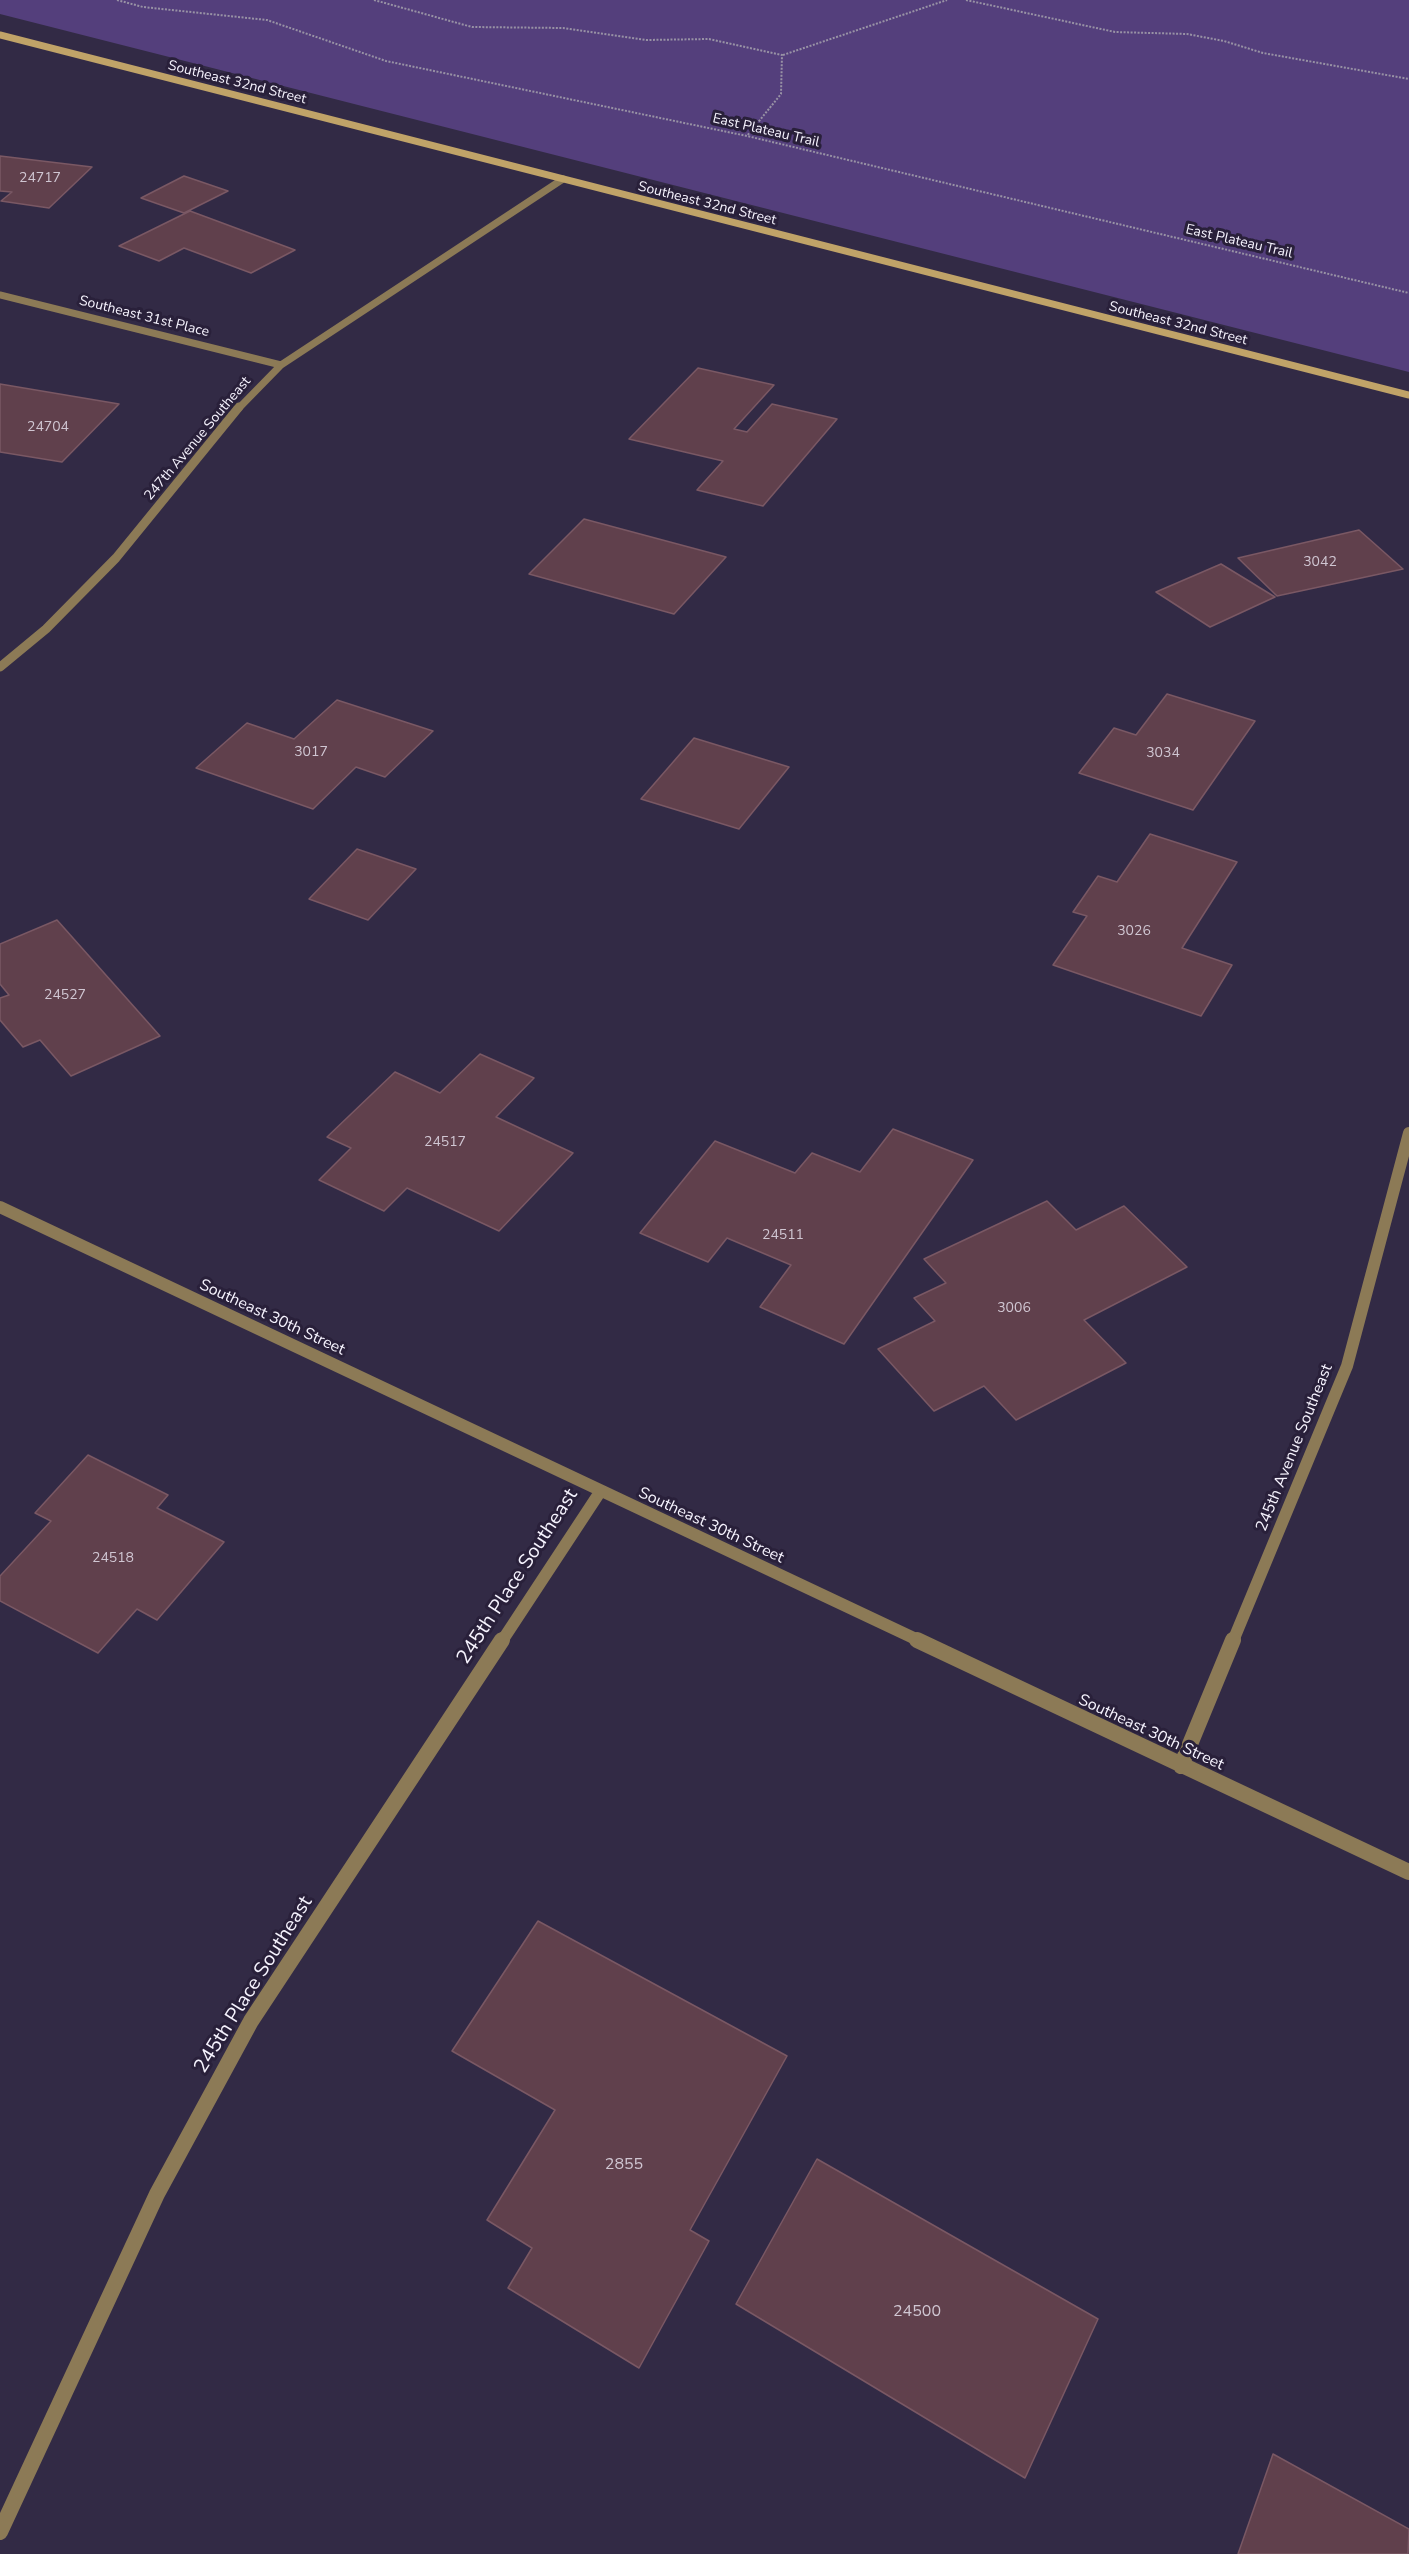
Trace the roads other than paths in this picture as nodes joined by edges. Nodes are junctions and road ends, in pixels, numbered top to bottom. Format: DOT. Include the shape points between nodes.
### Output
graph roads {
  1 [pos="0,35"];
  2 [pos="563,179"];
  3 [pos="0,295"];
  4 [pos="281,365"];
  5 [pos="1409,395"];
  6 [pos="0,667"];
  7 [pos="1409,1133"];
  8 [pos="0,1207"];
  9 [pos="600,1492"];
  10 [pos="1181,1766"];
  11 [pos="1409,1872"];
  12 [pos="0,2532"];
  1 -- 2 [label="street, Southeast 32nd Street"];
  2 -- 4 [label="street, 247th Avenue Southeast"];
  2 -- 5 [label="street, Southeast 32nd Street"];
  3 -- 4 [label="street, Southeast 31st Place"];
  4 -- 6 [label="street, 247th Avenue Southeast" via="249,395 116,558 46,629"];
  7 -- 10 [label="street, 245th Avenue Southeast" via="1347,1366"];
  8 -- 9 [label="street, Southeast 30th Street"];
  9 -- 10 [label="street, Southeast 30th Street"];
  9 -- 12 [label="street, 245th Place Southeast" via="251,2021 157,2194"];
  10 -- 11 [label="street, Southeast 30th Street"];
}
